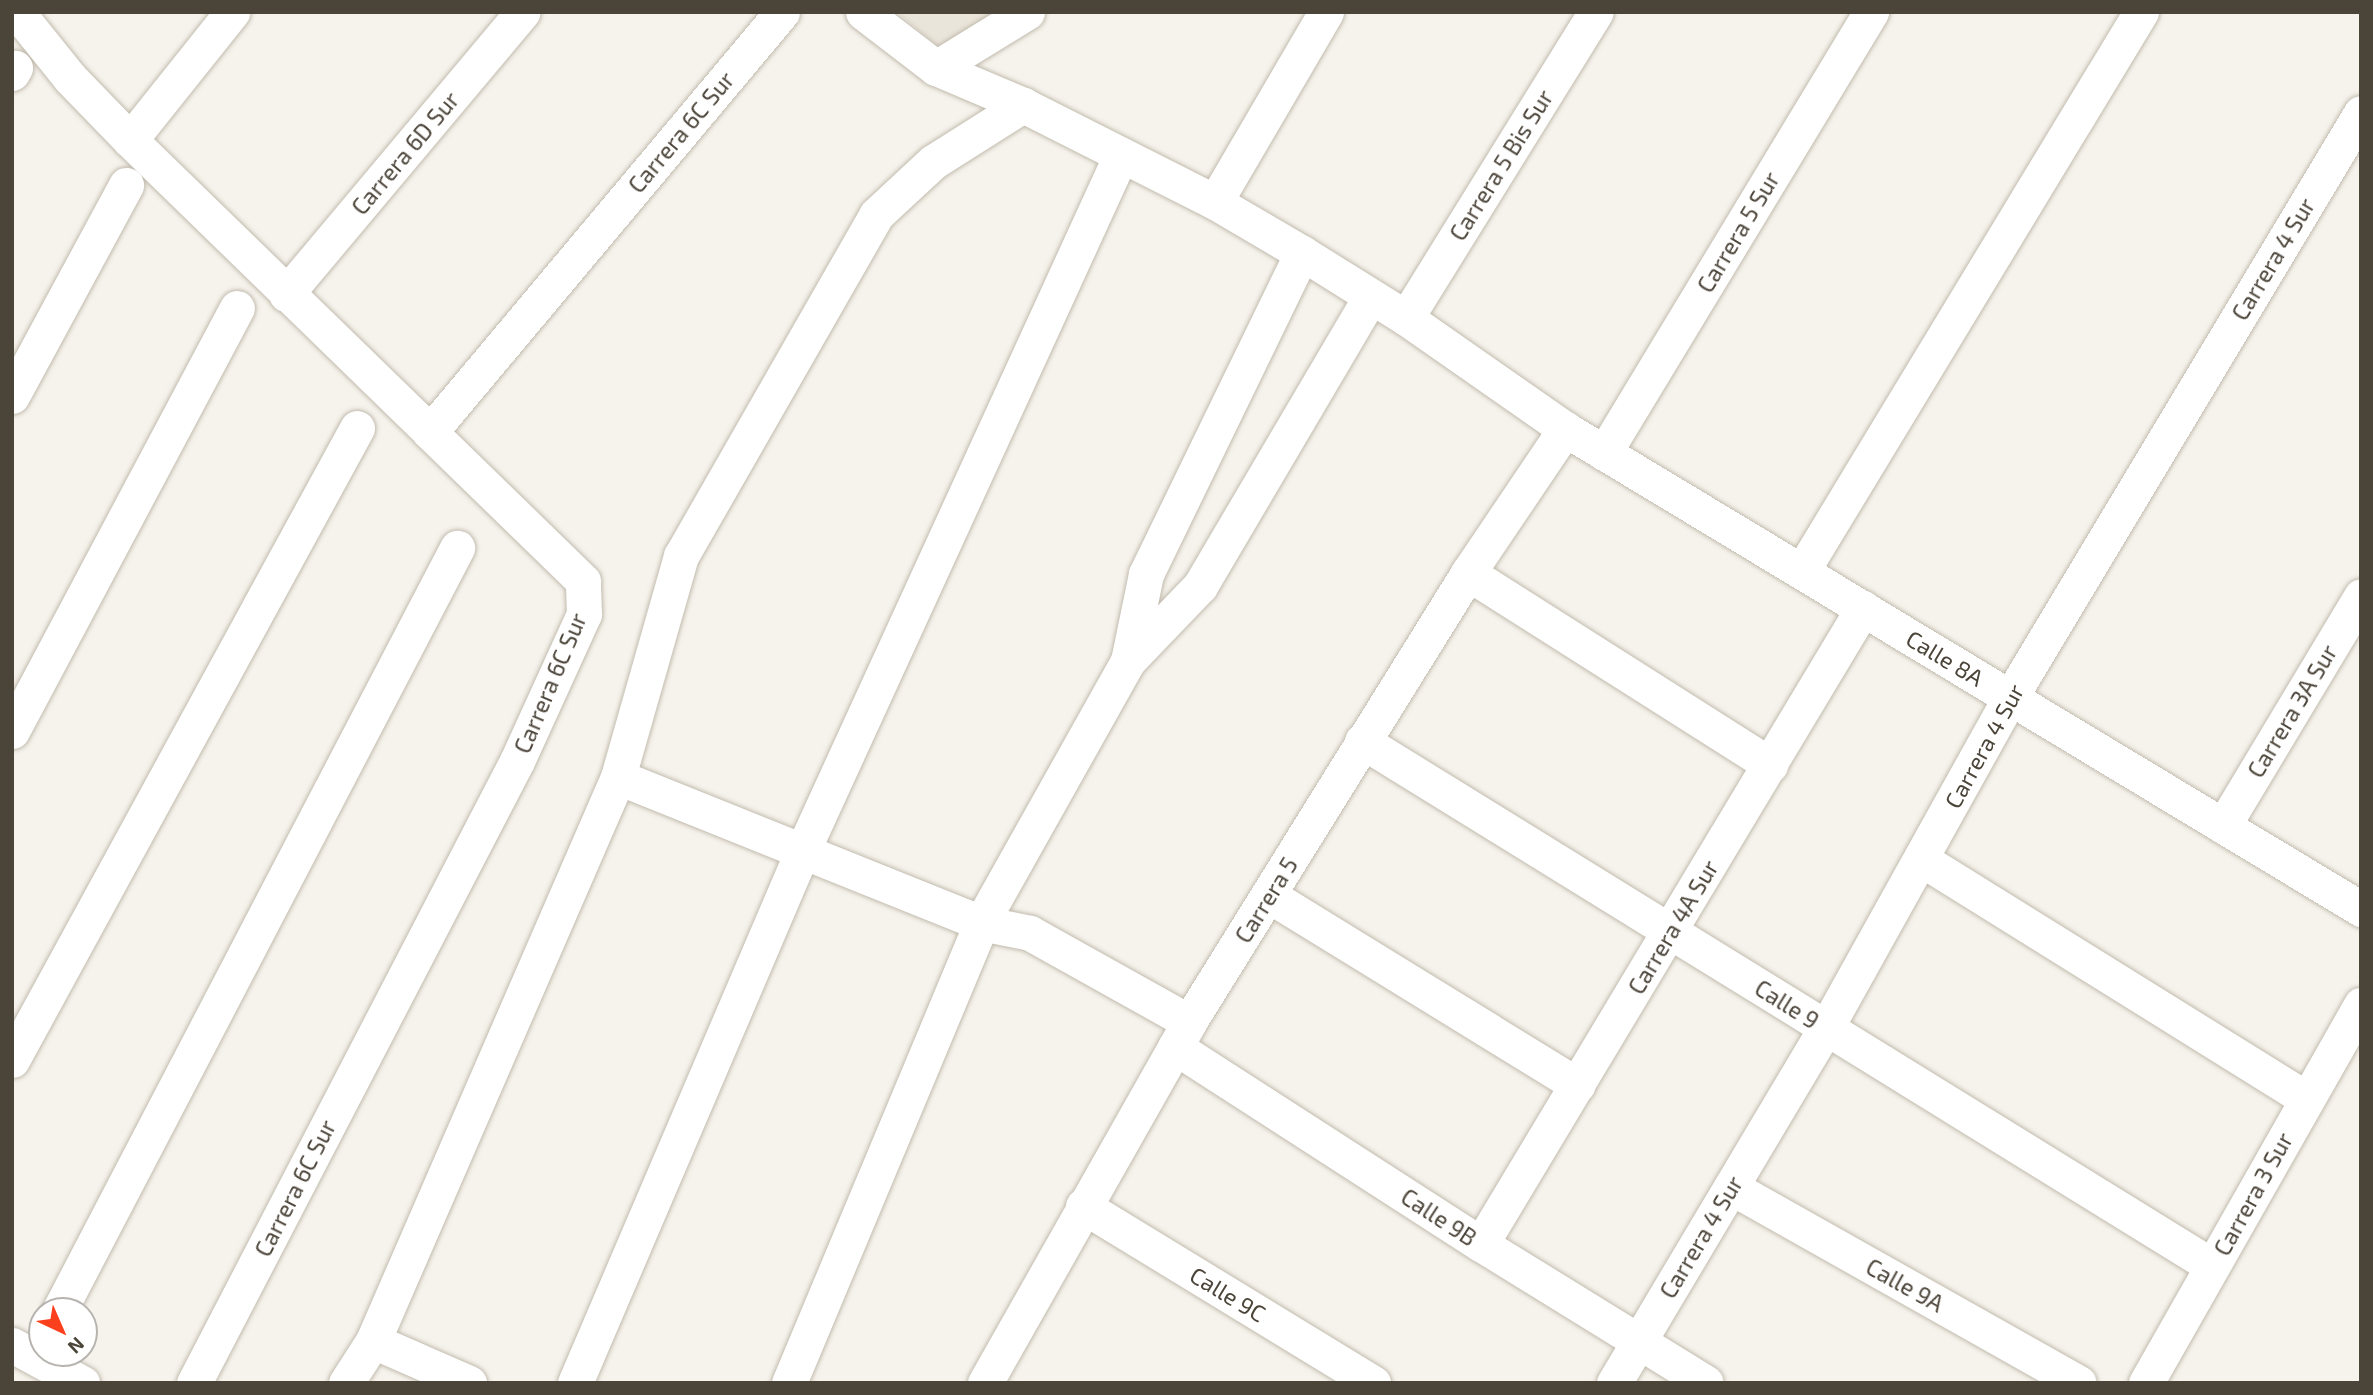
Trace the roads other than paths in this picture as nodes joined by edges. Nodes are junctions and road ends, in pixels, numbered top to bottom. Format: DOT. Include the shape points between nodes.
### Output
graph roads {
  1 [pos="17,12"];
  2 [pos="232,12"];
  3 [pos="523,12"];
  4 [pos="782,12"];
  5 [pos="863,12"];
  6 [pos="1027,12"];
  7 [pos="1326,12"];
  8 [pos="1596,12"];
  9 [pos="1871,12"];
  10 [pos="2141,12"];
  11 [pos="936,68"];
  12 [pos="1023,105"];
  13 [pos="2361,113"];
  14 [pos="130,140"];
  15 [pos="1121,155"];
  16 [pos="126,185"];
  17 [pos="1215,202"];
  18 [pos="1302,253"];
  19 [pos="286,294"];
  20 [pos="1370,297"];
  21 [pos="237,308"];
  22 [pos="1406,318"];
  23 [pos="12,396"];
  24 [pos="357,428"];
  25 [pos="1565,429"];
  26 [pos="430,432"];
  27 [pos="1604,453"];
  28 [pos="457,548"];
  29 [pos="1802,571"];
  30 [pos="1468,573"];
  31 [pos="2361,596"];
  32 [pos="1863,608"];
  33 [pos="1128,661"];
  34 [pos="2010,698"];
  35 [pos="12,731"];
  36 [pos="1363,741"];
  37 [pos="1770,765"];
  38 [pos="618,777"];
  39 [pos="2223,826"];
  40 [pos="802,852"];
  41 [pos="1922,859"];
  42 [pos="1270,896"];
  43 [pos="2361,909"];
  44 [pos="981,923"];
  45 [pos="1670,931"];
  46 [pos="2361,1005"];
  47 [pos="1826,1028"];
  48 [pos="1182,1034"];
  49 [pos="12,1060"];
  50 [pos="1577,1085"];
  51 [pos="2306,1099"];
  52 [pos="1731,1187"];
  53 [pos="1083,1206"];
  54 [pos="1481,1244"];
  55 [pos="2213,1266"];
  56 [pos="66,1297"];
  57 [pos="373,1341"];
  58 [pos="1637,1341"];
  59 [pos="58,1367"];
  60 [pos="990,1381"];
  61 [pos="82,1383"];
  62 [pos="194,1383"];
  63 [pos="346,1383"];
  64 [pos="469,1383"];
  65 [pos="575,1383"];
  66 [pos="789,1383"];
  67 [pos="1373,1383"];
  68 [pos="1614,1383"];
  69 [pos="1706,1383"];
  70 [pos="2079,1383"];
  71 [pos="2146,1383"];
  1 -- 14 [label="street" via="70,78"];
  2 -- 14 [label="street"];
  3 -- 19 [label="street, Carrera 6D Sur"];
  4 -- 26 [label="street, Carrera 6C Sur"];
  5 -- 11 [label="street, Calle 8A"];
  6 -- 11 [label="street"];
  7 -- 17 [label="street"];
  8 -- 22 [label="street, Carrera 5 Bis Sur"];
  9 -- 27 [label="street, Carrera 5 Sur"];
  10 -- 29 [label="street"];
  11 -- 12 [label="street, Calle 8A"];
  12 -- 15 [label="street, Calle 8A"];
  12 -- 38 [label="street" via="933,162 876,215 681,556"];
  13 -- 34 [label="street, Carrera 4 Sur"];
  14 -- 19 [label="street"];
  15 -- 17 [label="street, Calle 8A"];
  15 -- 40 [label="street"];
  16 -- 23 [label="street"];
  17 -- 18 [label="street, Calle 8A"];
  18 -- 20 [label="street, Calle 8A"];
  18 -- 33 [label="street" via="1146,574"];
  19 -- 26 [label="street"];
  20 -- 22 [label="street, Calle 8A"];
  20 -- 33 [label="street" via="1200,586"];
  21 -- 35 [label="street"];
  22 -- 25 [label="street, Calle 8A"];
  24 -- 49 [label="street"];
  25 -- 27 [label="street, Calle 8A"];
  25 -- 30 [label="street, Carrera 5"];
  26 -- 62 [label="street, Carrera 6C Sur" via="583,581 584,614 517,761"];
  27 -- 29 [label="street, Calle 8A"];
  28 -- 56 [label="street"];
  29 -- 32 [label="street, Calle 8A"];
  30 -- 36 [label="street, Carrera 5"];
  30 -- 37 [label="street"];
  31 -- 39 [label="street, Carrera 3A Sur"];
  32 -- 34 [label="street, Calle 8A"];
  32 -- 37 [label="street, Carrera 4A Sur"];
  33 -- 44 [label="street"];
  34 -- 39 [label="street, Calle 8A"];
  34 -- 41 [label="street, Carrera 4 Sur"];
  36 -- 42 [label="street, Carrera 5"];
  36 -- 45 [label="street, Calle 9"];
  37 -- 45 [label="street, Carrera 4A Sur"];
  38 -- 40 [label="street, Calle 9B"];
  38 -- 57 [label="street"];
  39 -- 43 [label="street, Calle 8A"];
  40 -- 44 [label="street, Calle 9B"];
  40 -- 65 [label="street"];
  41 -- 47 [label="street, Carrera 4 Sur"];
  41 -- 51 [label="street"];
  42 -- 48 [label="street, Carrera 5"];
  42 -- 50 [label="street"];
  44 -- 48 [label="street, Calle 9B" via="1030,933"];
  44 -- 66 [label="street"];
  45 -- 47 [label="street, Calle 9"];
  45 -- 50 [label="street, Carrera 4A Sur"];
  46 -- 51 [label="street, Carrera 3 Sur"];
  47 -- 52 [label="street, Carrera 4 Sur"];
  47 -- 55 [label="street, Calle 9"];
  48 -- 53 [label="street, Carrera 5"];
  48 -- 54 [label="street, Calle 9B"];
  50 -- 54 [label="street, Carrera 4A Sur"];
  51 -- 55 [label="street, Carrera 3 Sur"];
  52 -- 58 [label="street, Carrera 4 Sur"];
  52 -- 70 [label="street, Calle 9A"];
  53 -- 60 [label="street, Carrera 5"];
  53 -- 67 [label="street, Calle 9C"];
  54 -- 58 [label="street, Calle 9B"];
  55 -- 71 [label="street, Carrera 3 Sur"];
  57 -- 63 [label="street"];
  57 -- 64 [label="street"];
  58 -- 68 [label="street, Carrera 4 Sur"];
  58 -- 69 [label="street, Calle 9B"];
  59 -- 61 [label="street"];
}
